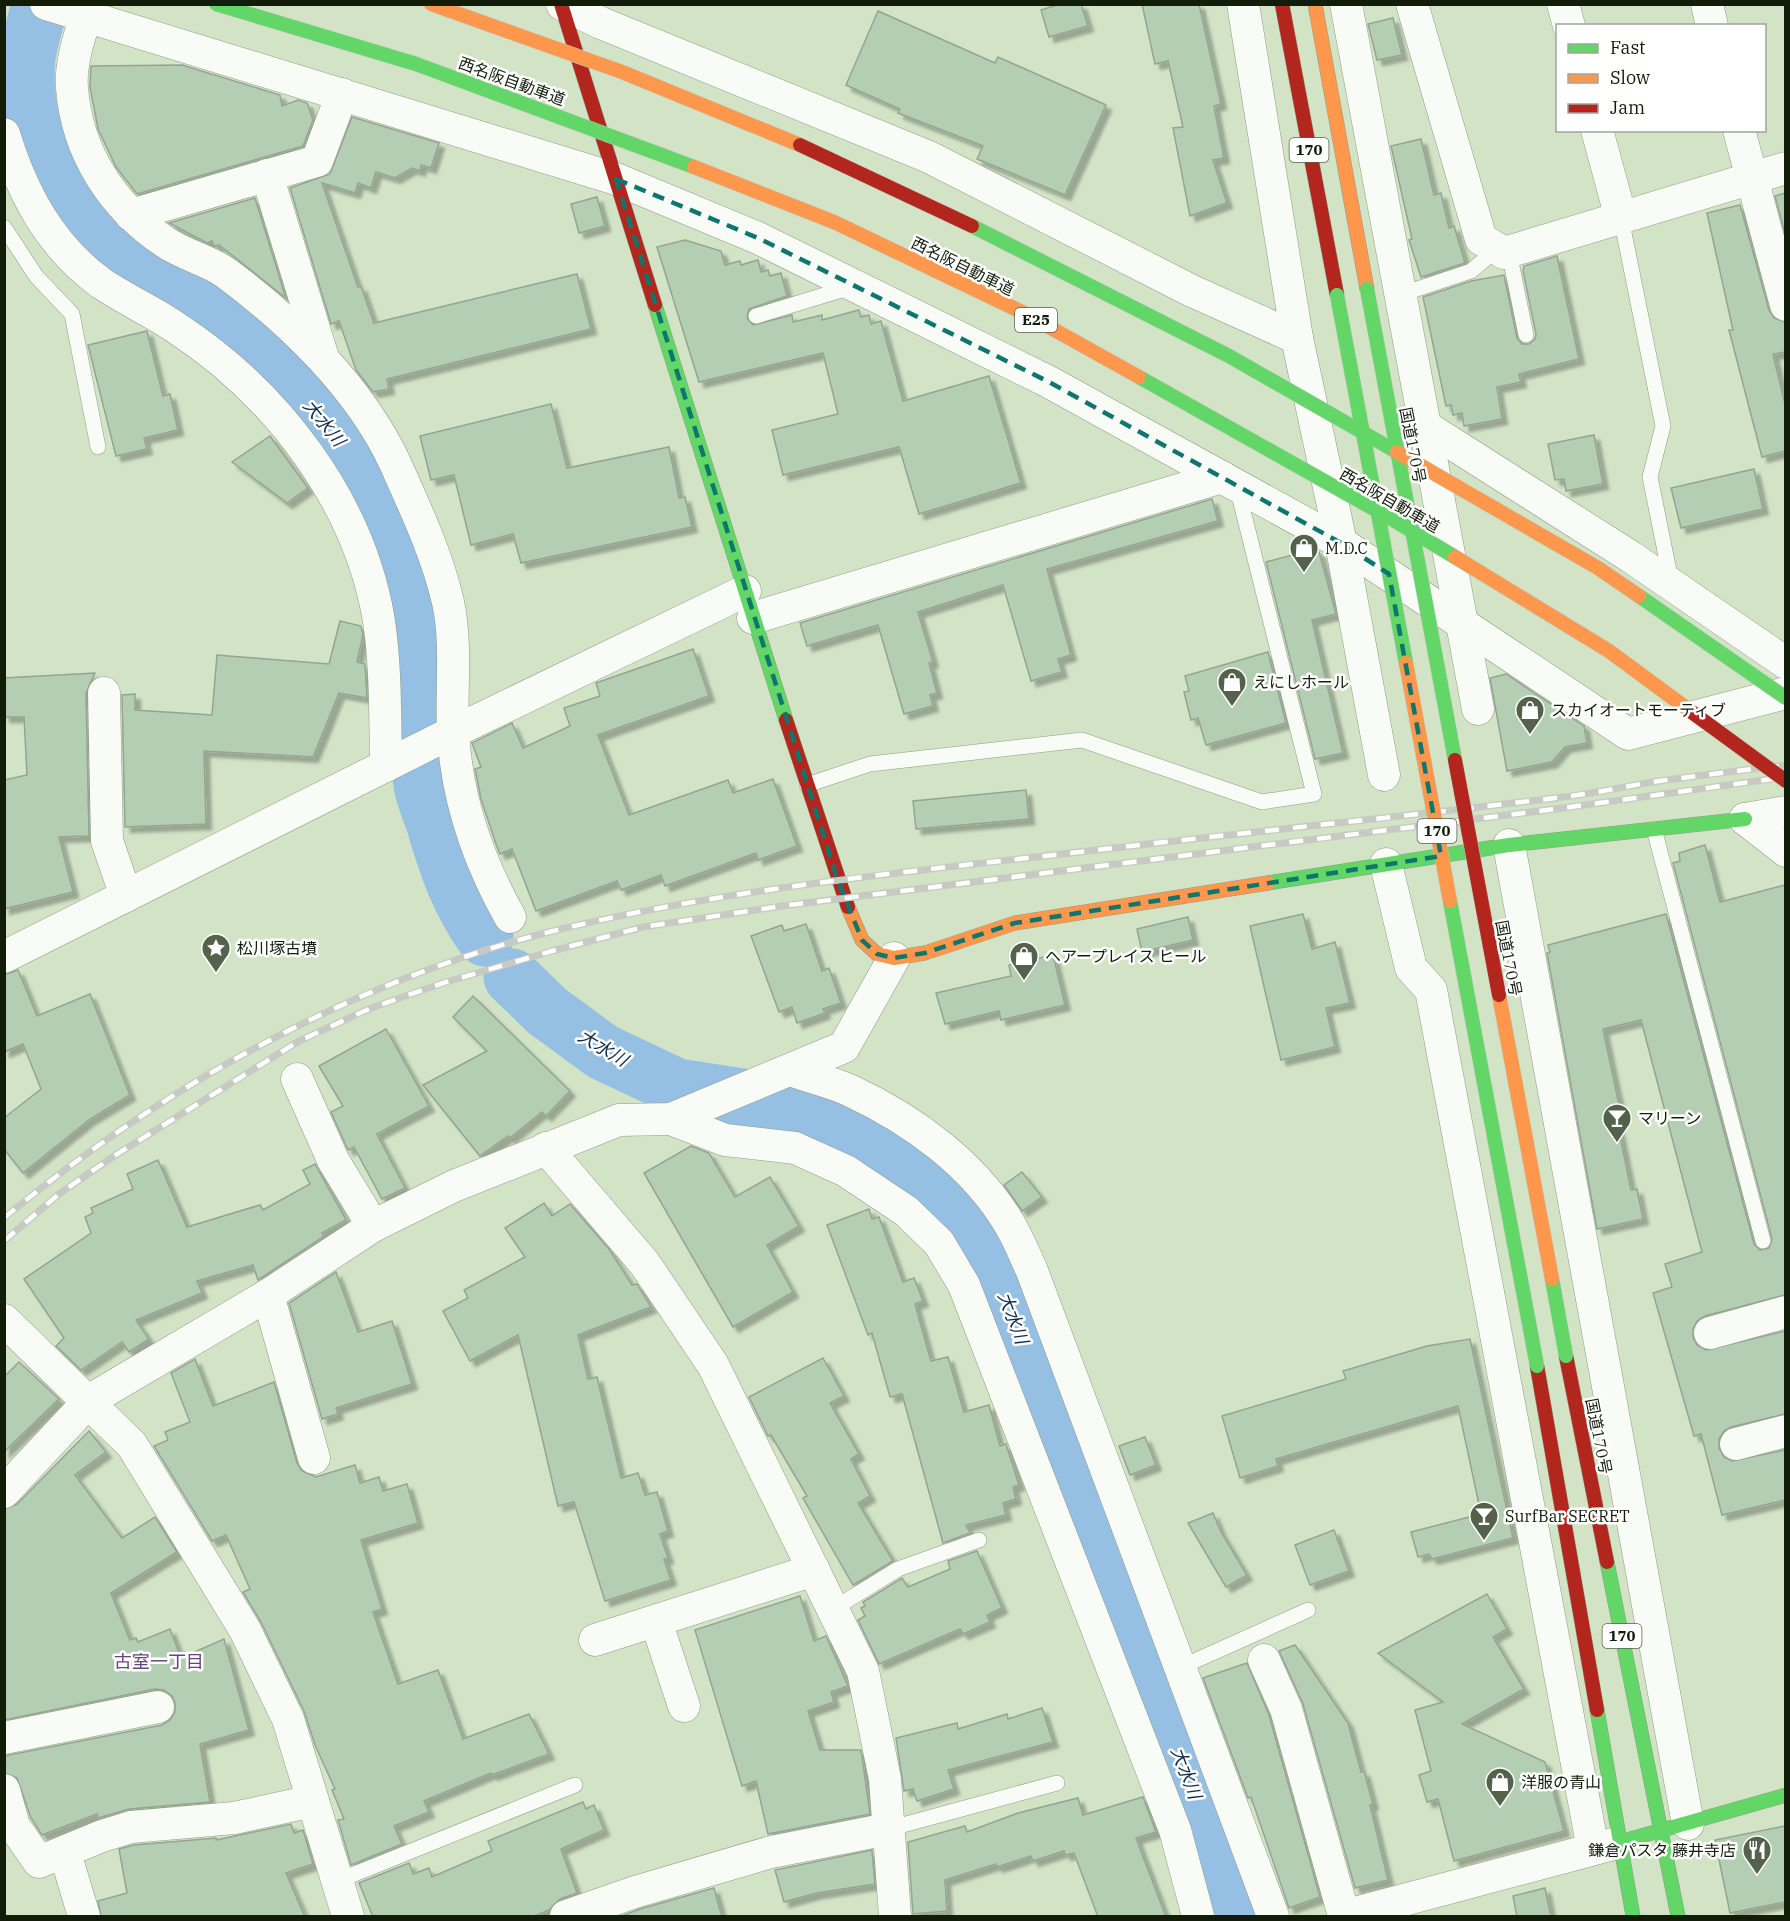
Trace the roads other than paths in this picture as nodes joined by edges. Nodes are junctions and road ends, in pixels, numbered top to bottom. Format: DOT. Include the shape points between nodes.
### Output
graph roads {
  1 [pos="216,4"];
  2 [pos="430,4"];
  3 [pos="561,4"];
  4 [pos="1243,4"];
  5 [pos="1282,4"];
  6 [pos="1315,4"];
  7 [pos="1346,4"];
  8 [pos="1412,4"];
  9 [pos="1563,4"];
  10 [pos="1707,4"];
  11 [pos="68,10"];
  12 [pos="1568,24"];
  13 [pos="1712,24"];
  14 [pos="342,94"];
  15 [pos="1598,132"];
  16 [pos="1740,132"];
  17 [pos="4,134"];
  18 [pos="1785,168"];
  19 [pos="267,175"];
  20 [pos="1751,178"];
  21 [pos="616,179"];
  22 [pos="131,215"];
  23 [pos="1621,218"];
  24 [pos="4,227"];
  25 [pos="1503,251"];
  26 [pos="855,286"];
  27 [pos="1399,295"];
  28 [pos="1785,305"];
  29 [pos="756,316"];
  30 [pos="1526,335"];
  31 [pos="1297,338"];
  32 [pos="324,363"];
  33 [pos="1423,425"];
  34 [pos="98,447"];
  35 [pos="1229,481"];
  36 [pos="1341,543"];
  37 [pos="1671,584"];
  38 [pos="749,604"];
  39 [pos="1461,623"];
  40 [pos="1785,663"];
  41 [pos="104,693"];
  42 [pos="1785,693"];
  43 [pos="1785,698"];
  44 [pos="1478,709"];
  45 [pos="449,734"];
  46 [pos="391,764"];
  47 [pos="1384,775"];
  48 [pos="1785,780"];
  49 [pos="807,785"];
  50 [pos="1785,812"];
  51 [pos="1745,819"];
  52 [pos="1654,829"];
  53 [pos="1509,845"];
  54 [pos="1785,851"];
  55 [pos="1386,864"];
  56 [pos="126,896"];
  57 [pos="510,917"];
  58 [pos="4,957"];
  59 [pos="894,958"];
  60 [pos="783,1073"];
  61 [pos="297,1079"];
  62 [pos="680,1115"];
  63 [pos="546,1148"];
  64 [pos="373,1226"];
  65 [pos="1763,1241"];
  66 [pos="268,1295"];
  67 [pos="1785,1312"];
  68 [pos="4,1320"];
  69 [pos="1710,1333"];
  70 [pos="90,1400"];
  71 [pos="1785,1431"];
  72 [pos="1736,1444"];
  73 [pos="314,1458"];
  74 [pos="4,1492"];
  75 [pos="979,1539"];
  76 [pos="814,1570"];
  77 [pos="833,1609"];
  78 [pos="1308,1610"];
  79 [pos="656,1621"];
  80 [pos="595,1640"];
  81 [pos="1264,1660"];
  82 [pos="1181,1667"];
  83 [pos="684,1706"];
  84 [pos="158,1707"];
  85 [pos="4,1738"];
  86 [pos="1058,1783"];
  87 [pos="576,1785"];
  88 [pos="4,1790"];
  89 [pos="1785,1795"];
  90 [pos="313,1801"];
  91 [pos="1675,1828"];
  92 [pos="888,1829"];
  93 [pos="1607,1845"];
  94 [pos="65,1853"];
  95 [pos="337,1881"];
  96 [pos="1377,1912"];
  97 [pos="84,1917"];
  98 [pos="348,1917"];
  99 [pos="566,1917"];
  100 [pos="896,1917"];
  101 [pos="1198,1917"];
  102 [pos="1273,1917"];
  103 [pos="1344,1917"];
  104 [pos="1633,1917"];
  105 [pos="1678,1917"];
  1 -- 48 [label="main road, 西名阪自動車道 / E25, bridge" via="416,64 630,142 834,222 1024,313 1390,518 1610,651"];
  2 -- 43 [label="main road, bridge" via="622,72 824,156 1025,250 1229,356 1598,568"];
  3 -- 21 [label="main road"];
  3 -- 31 [label="street" via="928,157 1192,291"];
  4 -- 31 [label="street"];
  5 -- 93 [label="main road, 170, bridge" via="1537,1366"];
  6 -- 91 [label="main road, 国道170号 / 170, bridge" via="1566,1356"];
  7 -- 27 [label="street"];
  8 -- 25 [label="street" via="1481,239"];
  9 -- 12 [label="street"];
  10 -- 13 [label="street"];
  11 -- 14 [label="street"];
  11 -- 22 [label="street" via="76,52 71,87 78,119 90,156 110,193"];
  14 -- 19 [label="street" via="317,161"];
  14 -- 21 [label="street"];
  15 -- 23 [label="street"];
  16 -- 20 [label="street"];
  17 -- 46 [label="street" via="38,215 69,256 102,283 177,328 244,381 285,422 322,475 348,522 366,569 385,669"];
  18 -- 20 [label="street"];
  19 -- 22 [label="street"];
  19 -- 32 [label="street"];
  20 -- 23 [label="street"];
  20 -- 28 [label="street"];
  21 -- 26 [label="street" via="758,238"];
  21 -- 38 [label="main road"];
  22 -- 32 [label="street" via="168,244 224,272 275,313"];
  23 -- 25 [label="street"];
  23 -- 37 [label="lane" via="1664,426 1650,477"];
  24 -- 34 [label="lane" via="36,276 72,314"];
  25 -- 27 [label="lane" via="1471,271"];
  25 -- 30 [label="lane"];
  26 -- 29 [label="lane"];
  26 -- 35 [label="street" via="1049,382"];
  27 -- 33 [label="street"];
  31 -- 36 [label="street"];
  32 -- 45 [label="street" via="346,387 393,459 434,556 448,604"];
  33 -- 37 [label="street"];
  33 -- 39 [label="street"];
  35 -- 36 [label="street"];
  35 -- 38 [label="street"];
  35 -- 49 [label="lane" via="1314,794 1262,802 1082,740 870,764"];
  36 -- 39 [label="street"];
  36 -- 47 [label="street"];
  37 -- 40 [label="street"];
  38 -- 45 [label="street"];
  38 -- 49 [label="main road"];
  39 -- 42 [label="street" via="1628,734"];
  39 -- 44 [label="street"];
  41 -- 56 [label="street" via="107,841"];
  45 -- 46 [label="street"];
  45 -- 57 [label="street" via="471,832 488,879"];
  46 -- 56 [label="street"];
  49 -- 59 [label="main road" via="862,940 878,954"];
  50 -- 51 [label="street"];
  51 -- 52 [label="main road"];
  51 -- 54 [label="street"];
  52 -- 53 [label="main road"];
  52 -- 65 [label="lane"];
  53 -- 55 [label="main road"];
  53 -- 91 [label="street"];
  55 -- 59 [label="main road" via="1016,923 925,953"];
  55 -- 93 [label="street" via="1411,968 1431,990"];
  56 -- 58 [label="street"];
  59 -- 60 [label="street" via="844,1047"];
  60 -- 62 [label="street"];
  60 -- 82 [label="street" via="849,1090 895,1115 947,1150 983,1188 1010,1225 1032,1271"];
  61 -- 64 [label="street" via="333,1160"];
  62 -- 63 [label="street" via="619,1120"];
  62 -- 101 [label="street" via="725,1140 795,1148 846,1171 906,1211 939,1243 964,1285 1175,1830"];
  63 -- 64 [label="street" via="454,1186"];
  63 -- 76 [label="street" via="645,1264 713,1365"];
  64 -- 66 [label="street"];
  66 -- 70 [label="street"];
  66 -- 73 [label="street"];
  67 -- 69 [label="street"];
  68 -- 70 [label="street"];
  70 -- 74 [label="street"];
  70 -- 90 [label="street" via="132,1445 245,1630 288,1719"];
  71 -- 72 [label="street"];
  75 -- 77 [label="lane" via="898,1569"];
  76 -- 77 [label="street"];
  76 -- 79 [label="street"];
  77 -- 92 [label="street" via="862,1671 885,1779"];
  78 -- 82 [label="lane"];
  79 -- 80 [label="street"];
  79 -- 83 [label="street"];
  81 -- 103 [label="street" via="1286,1709"];
  82 -- 102 [label="street"];
  84 -- 85 [label="street"];
  86 -- 92 [label="lane"];
  87 -- 95 [label="lane"];
  88 -- 94 [label="street" via="14,1826 39,1862"];
  89 -- 91 [label="main road"];
  90 -- 94 [label="street" via="234,1818 131,1827"];
  90 -- 95 [label="street"];
  91 -- 93 [label="main road"];
  91 -- 105 [label="main road, 国道170号 / 170"];
  92 -- 99 [label="street" via="771,1852"];
  92 -- 100 [label="street"];
  93 -- 96 [label="street"];
  93 -- 104 [label="main road, 170"];
  94 -- 97 [label="street"];
  95 -- 98 [label="street"];
  96 -- 103 [label="street"];
}
